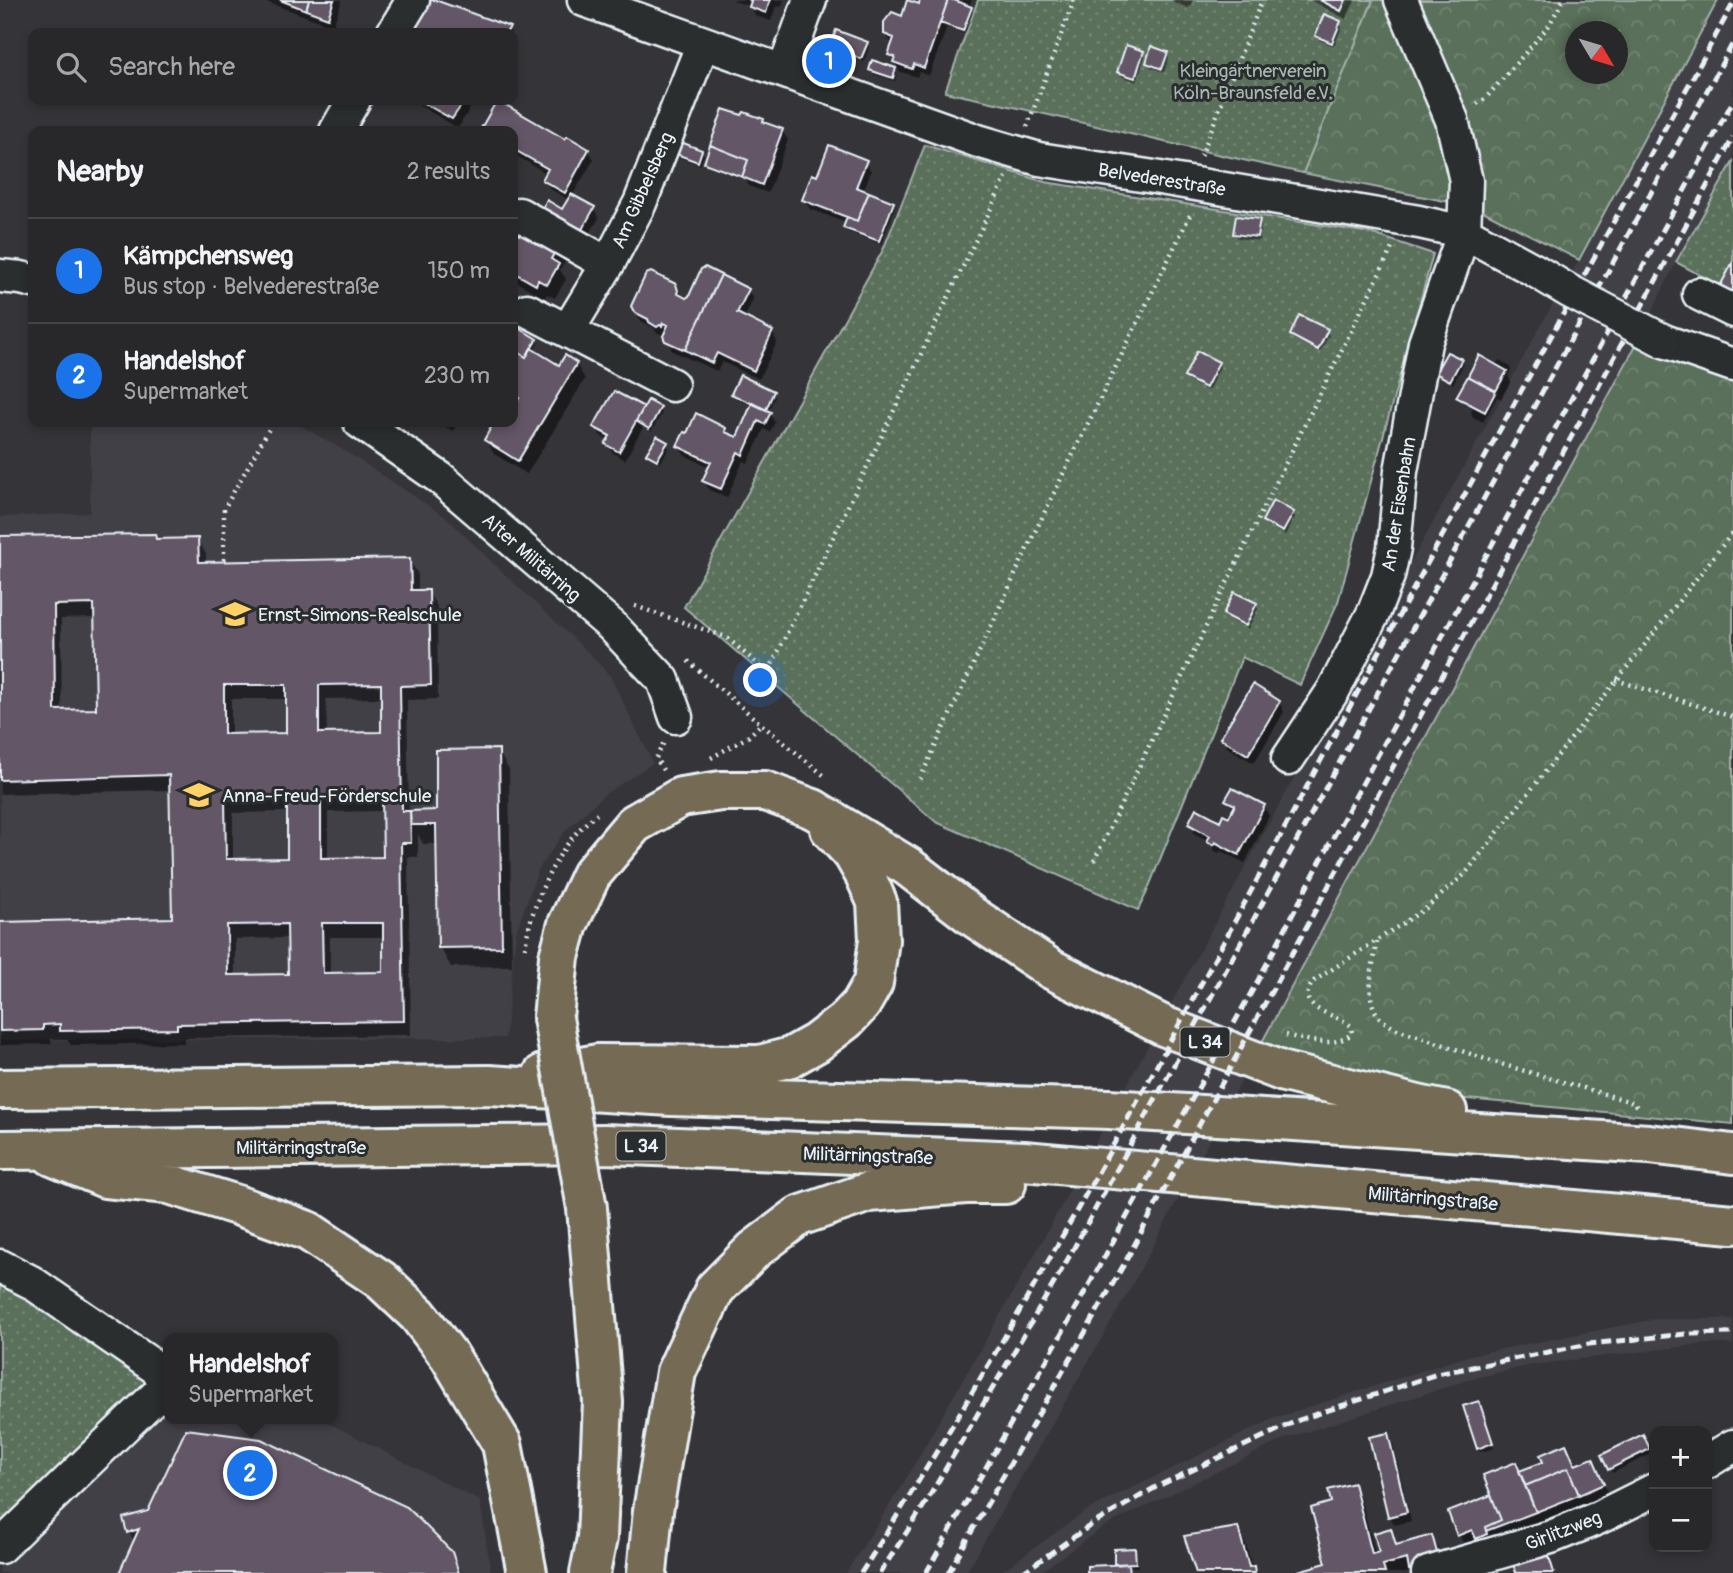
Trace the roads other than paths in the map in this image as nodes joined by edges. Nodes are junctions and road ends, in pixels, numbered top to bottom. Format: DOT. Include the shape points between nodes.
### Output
graph roads {
  1 [pos="413,0"];
  2 [pos="584,0"];
  3 [pos="810,0"];
  4 [pos="1401,0"];
  5 [pos="396,28"];
  6 [pos="703,43"];
  7 [pos="784,71"];
  8 [pos="351,105"];
  9 [pos="339,126"];
  10 [pos="519,214"];
  11 [pos="1464,232"];
  12 [pos="608,264"];
  13 [pos="0,276"];
  14 [pos="28,280"];
  15 [pos="1699,294"];
  16 [pos="527,310"];
  17 [pos="1733,311"];
  18 [pos="568,330"];
  19 [pos="1733,365"];
  20 [pos="672,385"];
  21 [pos="366,427"];
  22 [pos="676,717"];
  23 [pos="1288,760"];
  24 [pos="823,796"];
  25 [pos="489,1085"];
  26 [pos="0,1089"];
  27 [pos="1649,1144"];
  28 [pos="17,1149"];
  29 [pos="1733,1154"];
  30 [pos="1247,1181"];
  31 [pos="1733,1224"];
  32 [pos="0,1266"];
  33 [pos="163,1382"];
  34 [pos="163,1390"];
  35 [pos="1733,1446"];
  36 [pos="1712,1459"];
  37 [pos="1649,1492"];
  38 [pos="0,1547"];
  39 [pos="527,1573"];
  40 [pos="590,1573"];
  41 [pos="647,1573"];
  42 [pos="1428,1573"];
  1 -- 5 [label="street"];
  2 -- 6 [label="street, Belvederestraße"];
  3 -- 7 [label="street"];
  4 -- 11 [label="street, An der Eisenbahn" via="1452,120 1466,181"];
  6 -- 7 [label="street, Belvederestraße"];
  6 -- 12 [label="street, Am Gibbelsberg" via="640,203"];
  7 -- 11 [label="street, Belvederestraße" via="1039,159"];
  8 -- 9 [label="street"];
  10 -- 12 [label="street"];
  11 -- 19 [label="street, Belvederestraße, bridge" via="1664,341"];
  11 -- 23 [label="street, An der Eisenbahn" via="1425,343 1401,471 1388,576 1333,691"];
  12 -- 18 [label="street, Am Gibbelsberg"];
  13 -- 14 [label="street"];
  15 -- 17 [label="street"];
  16 -- 18 [label="street"];
  18 -- 20 [label="street"];
  21 -- 22 [label="street, Alter Militärring" via="440,478 612,626 663,680"];
  24 -- 25 [label="main road, L 34" via="877,902 879,940 873,983 846,1020 790,1057 760,1065 598,1064"];
  24 -- 27 [label="main road, L 34" via="972,916 1051,969 1166,1027 1284,1072 1409,1103"];
  24 -- 40 [label="main road, L 34, bridge" via="721,791 681,797 634,824 591,874 568,924 559,957 553,1018 587,1208 603,1402 597,1538"];
  25 -- 26 [label="main road, L 34"];
  25 -- 27 [label="main road, L 34" via="671,1096 1109,1109"];
  27 -- 29 [label="main road, L 34"];
  28 -- 30 [label="main road, Militärringstraße / L 34" via="604,1144 1024,1161"];
  28 -- 39 [label="main road, L 34" via="105,1178 169,1184 237,1205 308,1231 381,1280 418,1315 450,1357 502,1444"];
  30 -- 31 [label="main road, Militärringstraße / L 34"];
  30 -- 41 [label="main road, L 34" via="966,1184 869,1192 799,1216 754,1250 715,1289 676,1372"];
  32 -- 33 [label="street" via="31,1282 159,1370"];
  34 -- 38 [label="street"];
  35 -- 36 [label="street"];
  37 -- 42 [label="street, Girlitzweg" via="1551,1537"];
}
